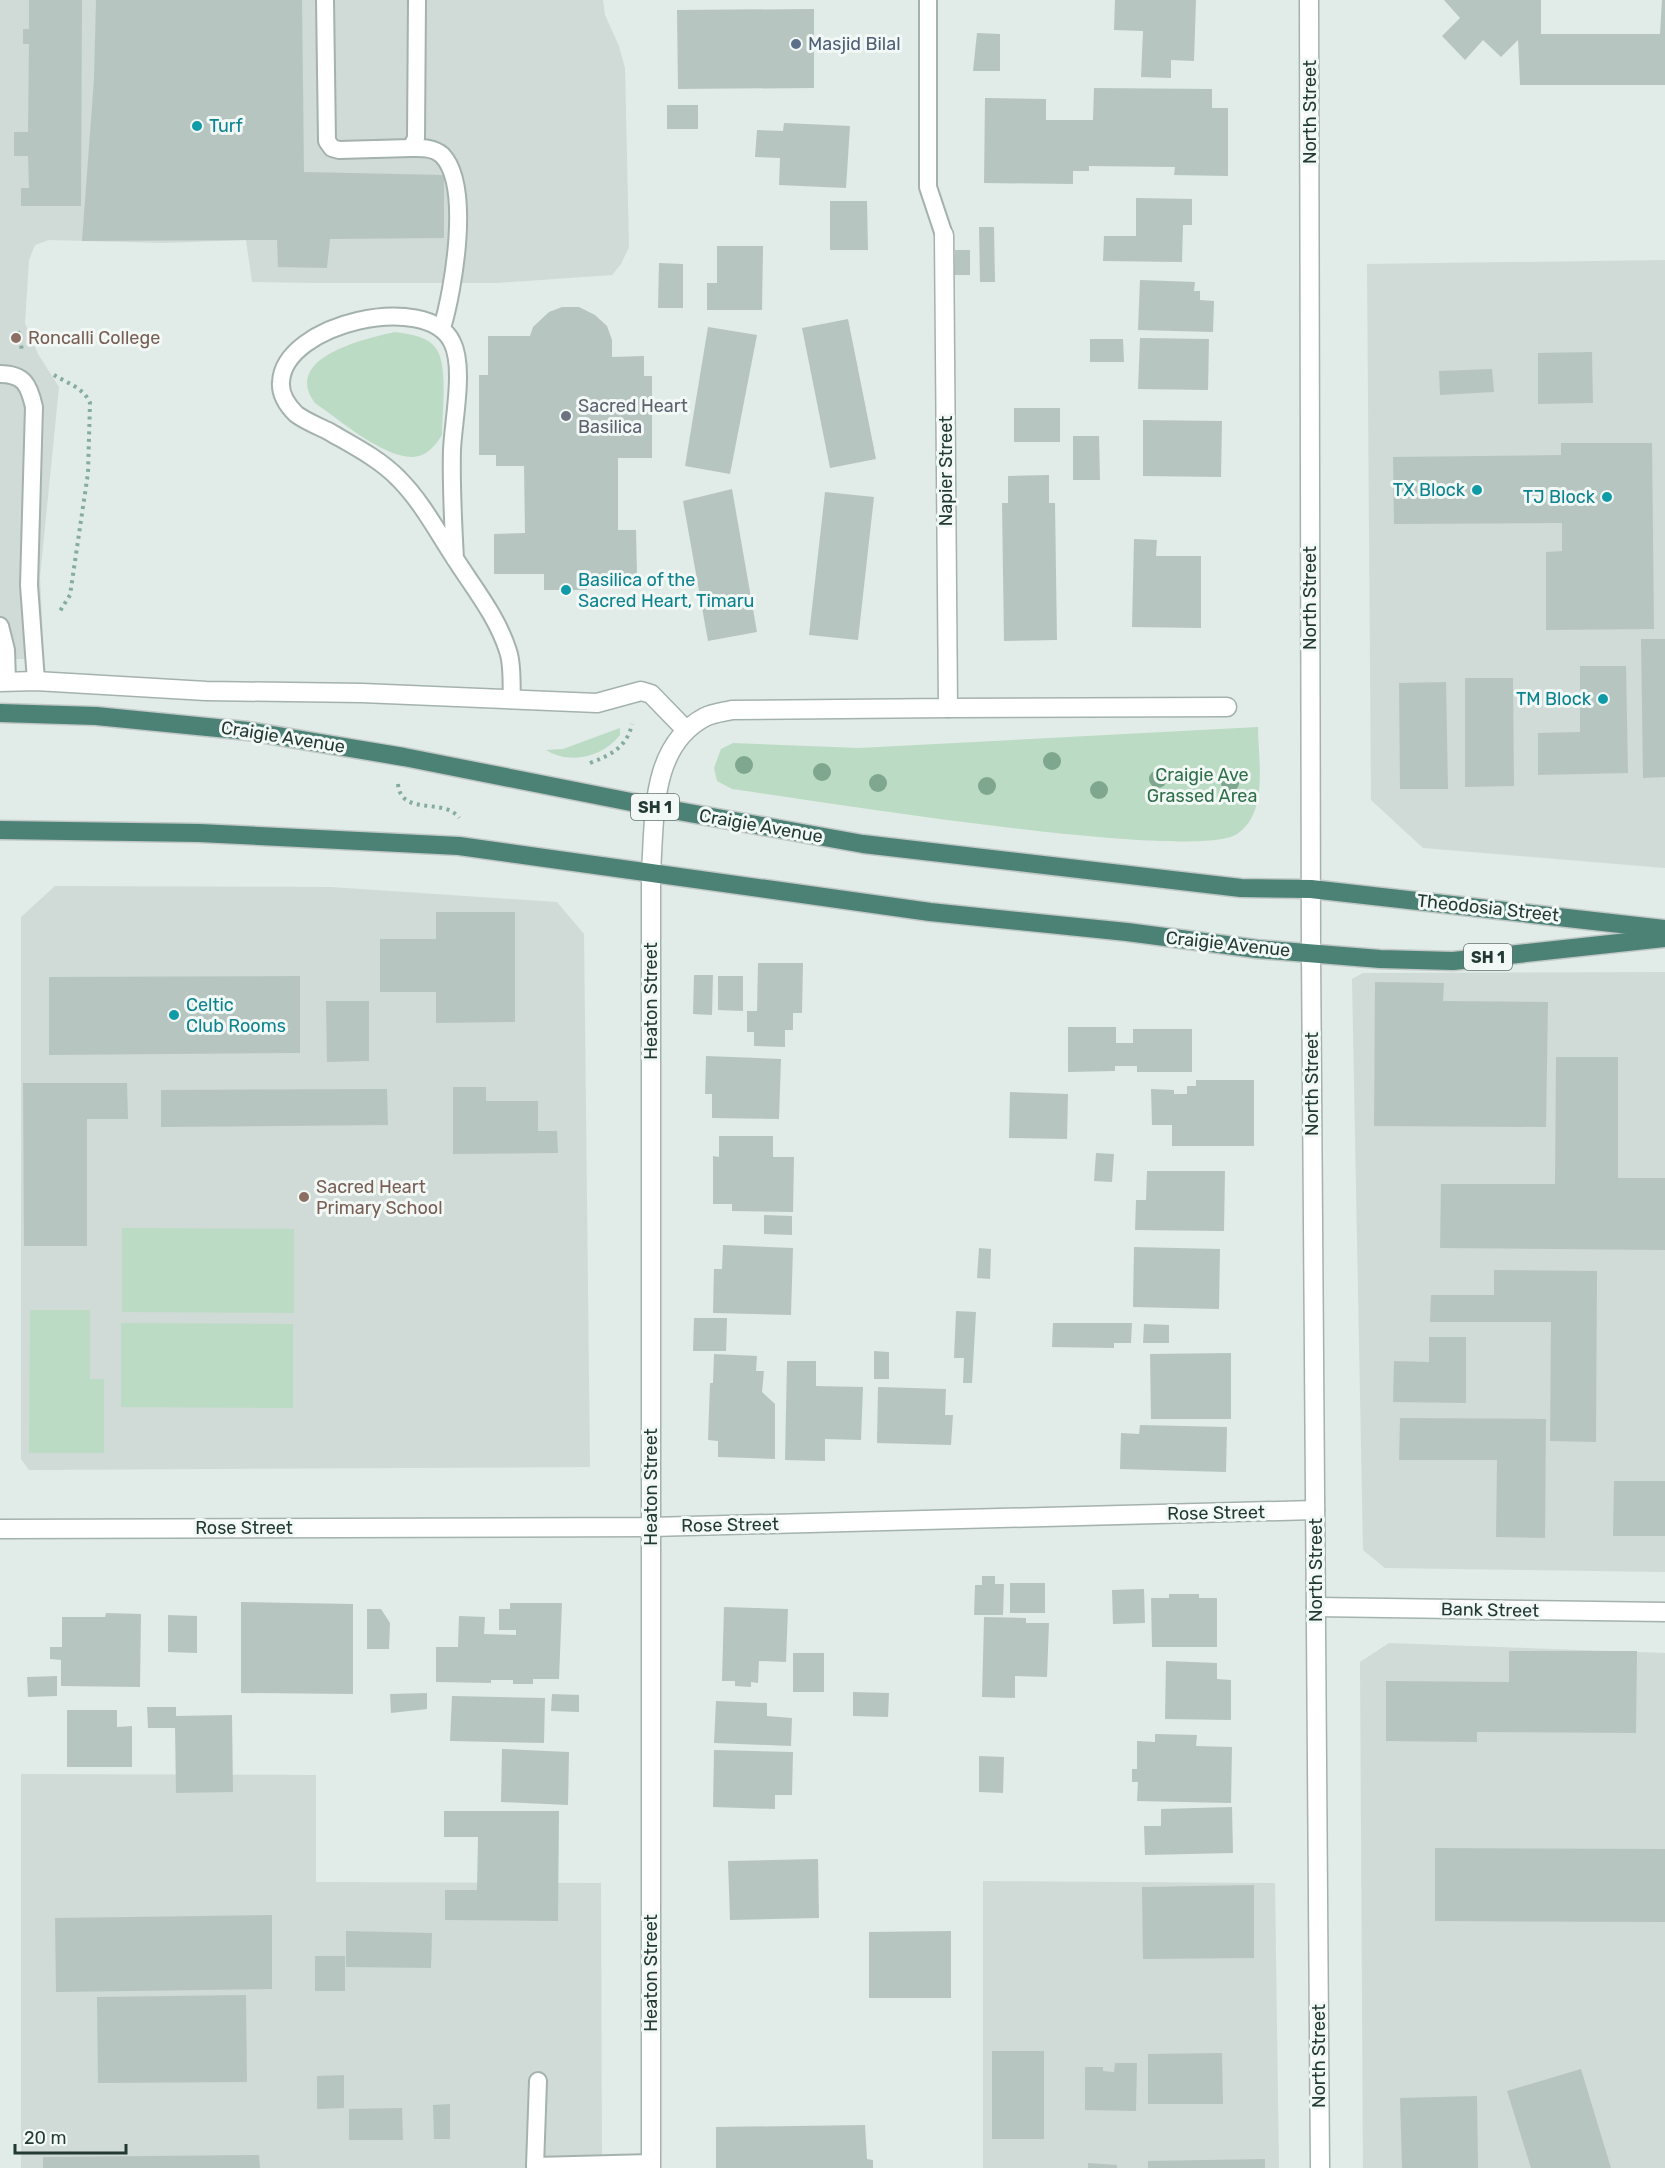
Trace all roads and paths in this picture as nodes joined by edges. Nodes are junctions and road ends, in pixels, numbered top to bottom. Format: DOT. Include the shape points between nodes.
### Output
graph roads {
  1 [pos="325,0"];
  2 [pos="417,0"];
  3 [pos="928,0"];
  4 [pos="1309,0"];
  5 [pos="411,148"];
  6 [pos="944,235"];
  7 [pos="442,328"];
  8 [pos="18,331"];
  9 [pos="27,355"];
  10 [pos="46,370"];
  11 [pos="0,374"];
  12 [pos="455,559"];
  13 [pos="58,618"];
  14 [pos="0,626"];
  15 [pos="36,681"];
  16 [pos="4,682"];
  17 [pos="512,700"];
  18 [pos="1227,707"];
  19 [pos="948,708"];
  20 [pos="0,713"];
  21 [pos="635,714"];
  22 [pos="686,730"];
  23 [pos="579,764"];
  24 [pos="398,783"];
  25 [pos="656,807"];
  26 [pos="461,824"];
  27 [pos="0,830"];
  28 [pos="651,872"];
  29 [pos="1311,889"];
  30 [pos="1665,928"];
  31 [pos="1665,938"];
  32 [pos="1311,952"];
  33 [pos="1315,1510"];
  34 [pos="651,1527"];
  35 [pos="0,1529"];
  36 [pos="1316,1606"];
  37 [pos="1665,1612"];
  38 [pos="538,2081"];
  39 [pos="651,2166"];
  40 [pos="1320,2168"];
  1 -- 5 [label="lane" via="327,141 339,150"];
  2 -- 5 [label="lane" via="416,138"];
  3 -- 6 [label="lane" via="928,187"];
  4 -- 29 [label="street, North Street"];
  5 -- 7 [label="lane" via="429,148 442,155 452,176 458,213 457,261"];
  6 -- 19 [label="street, Napier Street"];
  7 -- 12 [label="lane" via="451,339 457,361 452,451"];
  7 -- 12 [label="lane" via="418,320 382,317 351,321 320,334 297,350 280,382 284,400 297,414 378,462 400,480"];
  8 -- 9 [label="path" via="22,351"];
  10 -- 13 [label="path" via="79,389 90,404 88,473 70,595"];
  11 -- 15 [label="lane" via="22,378 29,387 34,407 29,585"];
  12 -- 17 [label="lane" via="498,624 509,653"];
  14 -- 16 [label="lane" via="6,650"];
  15 -- 16 [label="street"];
  15 -- 17 [label="street" via="206,692 362,693"];
  17 -- 22 [label="street" via="597,703 641,692 651,694"];
  18 -- 19 [label="street"];
  19 -- 22 [label="street" via="732,710 707,716"];
  20 -- 25 [label="highway, Craigie Avenue / SH 1" via="107,717 248,731 404,757"];
  21 -- 23 [label="path" via="623,746 589,764"];
  22 -- 25 [label="street" via="669,749"];
  24 -- 26 [label="path" via="402,797 410,803 446,809 457,815"];
  25 -- 28 [label="street, Heaton Street"];
  25 -- 29 [label="highway, Craigie Avenue / SH 1" via="863,844 1241,888"];
  27 -- 28 [label="highway, Craigie Avenue / SH 1" via="346,838 459,846"];
  28 -- 32 [label="highway, Craigie Avenue / SH 1" via="733,887 930,912"];
  28 -- 34 [label="street, Heaton Street"];
  29 -- 30 [label="highway, Theodosia Street / SH 1"];
  29 -- 32 [label="street, North Street"];
  31 -- 32 [label="highway, Theodosia Street / SH 1" via="1453,961"];
  32 -- 33 [label="street, North Street"];
  33 -- 34 [label="street, Rose Street"];
  33 -- 36 [label="street, North Street"];
  34 -- 35 [label="street, Rose Street"];
  34 -- 39 [label="street, Heaton Street"];
  36 -- 37 [label="street, Bank Street"];
  36 -- 40 [label="street, North Street"];
  38 -- 39 [label="lane" via="535,2166"];
}
